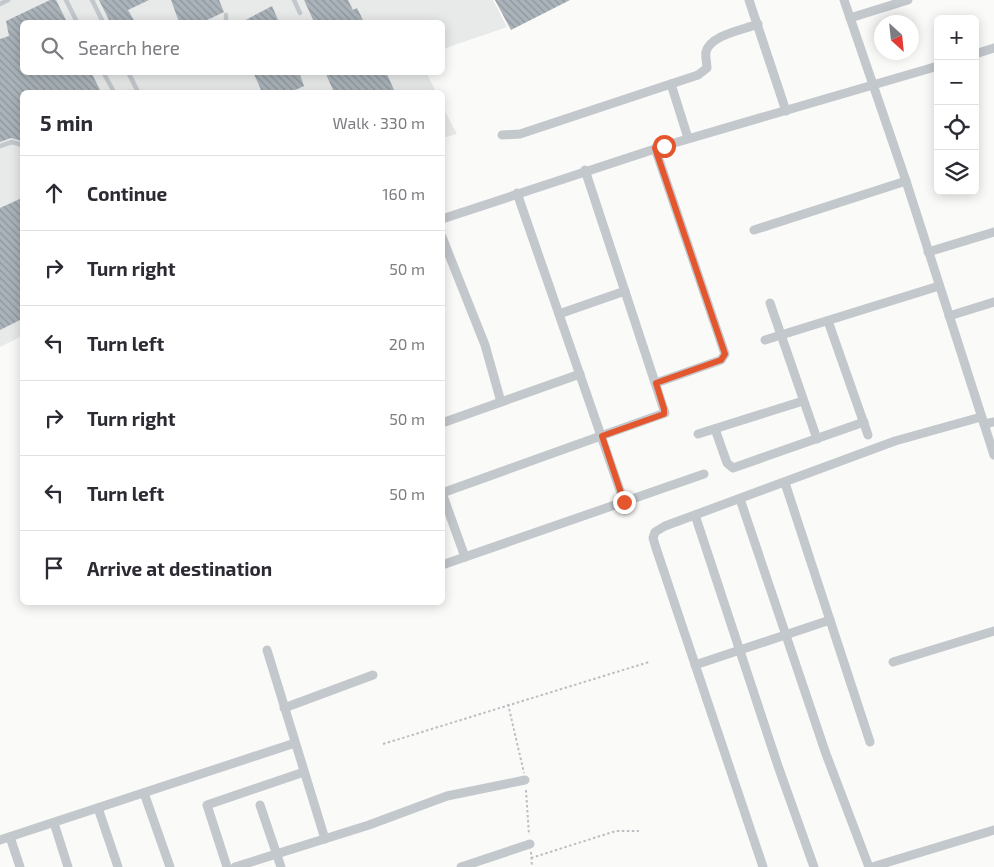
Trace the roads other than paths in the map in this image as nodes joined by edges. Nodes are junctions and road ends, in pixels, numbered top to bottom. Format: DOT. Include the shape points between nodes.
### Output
graph roads {
  1 [pos="8,0"];
  2 [pos="66,0"];
  3 [pos="92,0"];
  4 [pos="294,0"];
  5 [pos="749,0"];
  6 [pos="844,0"];
  7 [pos="908,0"];
  8 [pos="0,4"];
  9 [pos="300,13"];
  10 [pos="226,16"];
  11 [pos="850,18"];
  12 [pos="76,20"];
  13 [pos="102,20"];
  14 [pos="226,20"];
  15 [pos="758,24"];
  16 [pos="994,48"];
  17 [pos="979,53"];
  18 [pos="934,67"];
  19 [pos="105,75"];
  20 [pos="130,75"];
  21 [pos="670,84"];
  22 [pos="872,86"];
  23 [pos="113,90"];
  24 [pos="137,90"];
  25 [pos="786,111"];
  26 [pos="502,135"];
  27 [pos="688,138"];
  28 [pos="20,144"];
  29 [pos="0,146"];
  30 [pos="655,148"];
  31 [pos="585,170"];
  32 [pos="906,182"];
  33 [pos="518,193"];
  34 [pos="445,218"];
  35 [pos="754,230"];
  36 [pos="994,232"];
  37 [pos="445,245"];
  38 [pos="928,252"];
  39 [pos="939,286"];
  40 [pos="625,291"];
  41 [pos="994,302"];
  42 [pos="770,303"];
  43 [pos="559,314"];
  44 [pos="949,316"];
  45 [pos="828,321"];
  46 [pos="781,335"];
  47 [pos="766,340"];
  48 [pos="580,374"];
  49 [pos="656,383"];
  50 [pos="804,401"];
  51 [pos="502,402"];
  52 [pos="982,420"];
  53 [pos="445,422"];
  54 [pos="864,422"];
  55 [pos="994,422"];
  56 [pos="715,429"];
  57 [pos="698,434"];
  58 [pos="868,435"];
  59 [pos="602,436"];
  60 [pos="817,439"];
  61 [pos="994,455"];
  62 [pos="704,474"];
  63 [pos="785,483"];
  64 [pos="445,492"];
  65 [pos="740,499"];
  66 [pos="445,501"];
  67 [pos="624,502"];
  68 [pos="695,515"];
  69 [pos="465,557"];
  70 [pos="445,563"];
  71 [pos="830,620"];
  72 [pos="994,631"];
  73 [pos="785,635"];
  74 [pos="267,650"];
  75 [pos="740,650"];
  76 [pos="893,662"];
  77 [pos="695,665"];
  78 [pos="373,675"];
  79 [pos="284,708"];
  80 [pos="870,742"];
  81 [pos="295,743"];
  82 [pos="304,772"];
  83 [pos="525,780"];
  84 [pos="144,793"];
  85 [pos="260,805"];
  86 [pos="98,808"];
  87 [pos="54,823"];
  88 [pos="994,830"];
  89 [pos="10,837"];
  90 [pos="325,839"];
  91 [pos="0,840"];
  92 [pos="530,844"];
  93 [pos="276,854"];
  94 [pos="20,867"];
  95 [pos="68,867"];
  96 [pos="118,867"];
  97 [pos="170,867"];
  98 [pos="227,867"];
  99 [pos="235,867"];
  100 [pos="281,867"];
  101 [pos="461,867"];
  102 [pos="763,867"];
  103 [pos="814,867"];
  104 [pos="871,867"];
  1 -- 8 [label="lane"];
  2 -- 12 [label="lane"];
  3 -- 13 [label="lane"];
  4 -- 9 [label="lane"];
  5 -- 15 [label="street"];
  6 -- 11 [label="street"];
  7 -- 11 [label="street"];
  10 -- 14 [label="lane"];
  11 -- 22 [label="street"];
  15 -- 21 [label="street" via="715,41 706,51 705,71"];
  15 -- 25 [label="street"];
  16 -- 17 [label="street"];
  18 -- 22 [label="street"];
  19 -- 23 [label="lane"];
  20 -- 24 [label="lane"];
  21 -- 26 [label="street" via="520,134"];
  21 -- 27 [label="street"];
  22 -- 25 [label="street"];
  22 -- 32 [label="street"];
  25 -- 27 [label="street"];
  27 -- 30 [label="street"];
  28 -- 29 [label="lane" via="12,142"];
  30 -- 31 [label="street"];
  30 -- 49 [label="street" via="725,354 721,360"];
  31 -- 33 [label="street"];
  31 -- 40 [label="street"];
  32 -- 35 [label="street"];
  32 -- 38 [label="street"];
  33 -- 34 [label="street"];
  33 -- 43 [label="street"];
  36 -- 38 [label="street"];
  37 -- 51 [label="street"];
  38 -- 39 [label="street"];
  39 -- 44 [label="street"];
  39 -- 45 [label="street"];
  40 -- 43 [label="street"];
  40 -- 49 [label="street"];
  41 -- 44 [label="street"];
  42 -- 46 [label="street"];
  43 -- 48 [label="street"];
  44 -- 52 [label="street"];
  45 -- 46 [label="street"];
  45 -- 54 [label="street"];
  46 -- 47 [label="street"];
  46 -- 50 [label="street"];
  48 -- 51 [label="street"];
  48 -- 59 [label="street"];
  49 -- 59 [label="street" via="664,414"];
  50 -- 56 [label="street"];
  50 -- 60 [label="street"];
  51 -- 53 [label="street"];
  52 -- 55 [label="street"];
  52 -- 61 [label="street"];
  52 -- 63 [label="street" via="895,441"];
  54 -- 58 [label="street"];
  54 -- 60 [label="street"];
  56 -- 57 [label="street"];
  56 -- 60 [label="street" via="731,468"];
  59 -- 64 [label="street"];
  59 -- 67 [label="street"];
  62 -- 67 [label="street"];
  63 -- 65 [label="street"];
  63 -- 71 [label="street"];
  65 -- 68 [label="street"];
  65 -- 73 [label="street"];
  66 -- 69 [label="street"];
  67 -- 69 [label="street"];
  68 -- 75 [label="street"];
  68 -- 77 [label="street" via="658,529 653,538"];
  69 -- 70 [label="street"];
  71 -- 73 [label="street"];
  71 -- 80 [label="street"];
  72 -- 76 [label="street"];
  73 -- 75 [label="street"];
  73 -- 104 [label="street" via="826,754"];
  74 -- 79 [label="street"];
  75 -- 77 [label="street"];
  75 -- 103 [label="street"];
  77 -- 102 [label="street"];
  78 -- 79 [label="street"];
  79 -- 81 [label="street"];
  81 -- 82 [label="street"];
  81 -- 84 [label="street"];
  82 -- 90 [label="street"];
  82 -- 98 [label="street" via="207,805"];
  83 -- 90 [label="street" via="462,792"];
  84 -- 86 [label="street"];
  84 -- 97 [label="street"];
  85 -- 93 [label="street"];
  86 -- 87 [label="street"];
  86 -- 96 [label="street"];
  87 -- 89 [label="street"];
  87 -- 95 [label="street"];
  88 -- 104 [label="street"];
  89 -- 91 [label="street"];
  89 -- 94 [label="street"];
  90 -- 93 [label="street"];
  92 -- 101 [label="street"];
  93 -- 99 [label="street"];
  93 -- 100 [label="street"];
}
